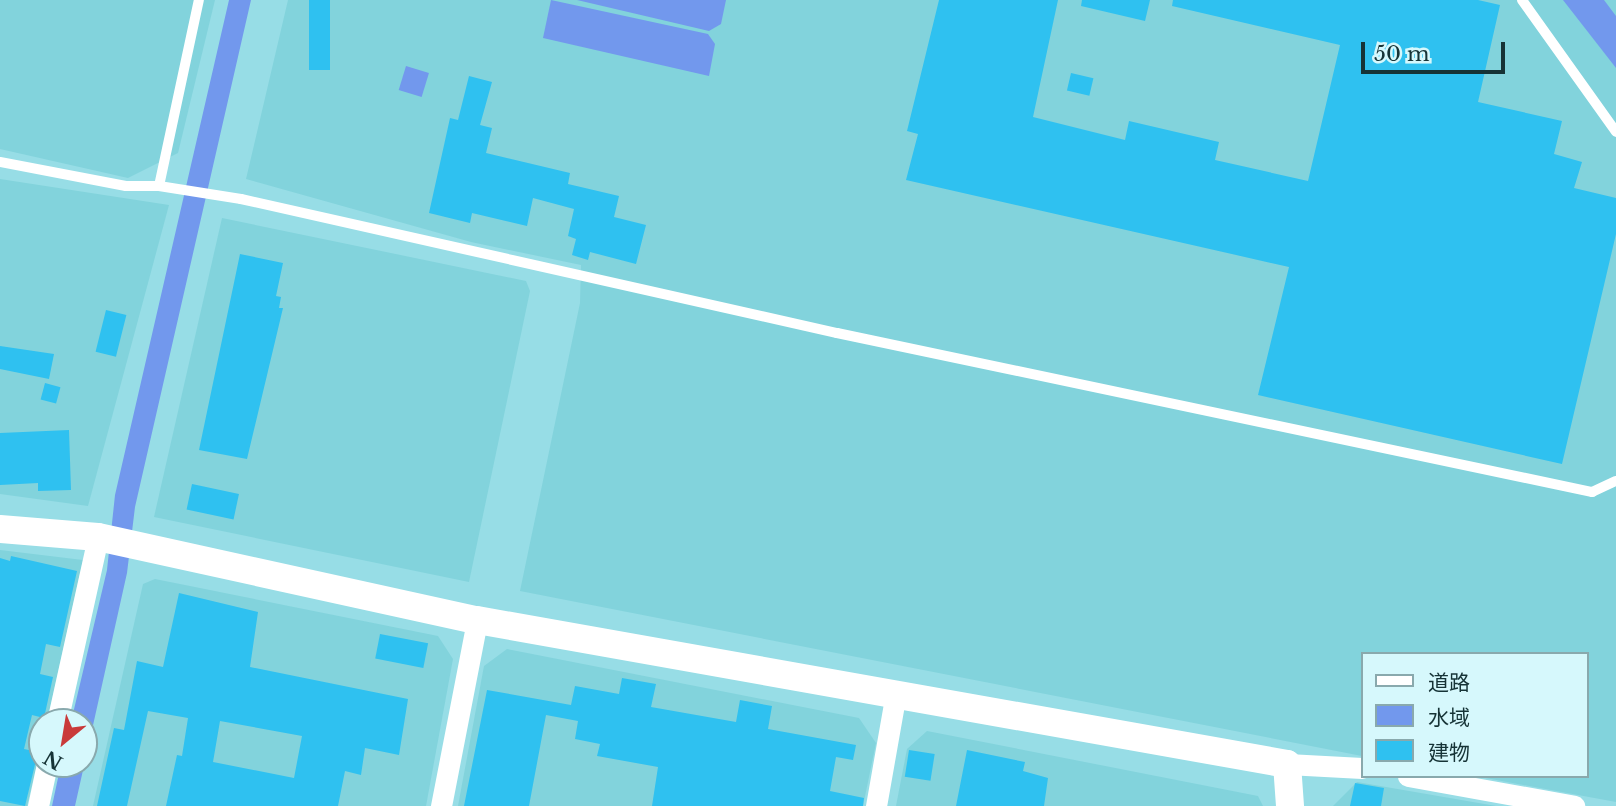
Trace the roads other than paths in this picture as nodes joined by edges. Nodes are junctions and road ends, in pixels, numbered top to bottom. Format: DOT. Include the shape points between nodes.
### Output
graph roads {
  1 [pos="199,0"];
  2 [pos="1522,0"];
  3 [pos="1616,132"];
  4 [pos="0,162"];
  5 [pos="159,186"];
  6 [pos="1616,481"];
  7 [pos="0,529"];
  8 [pos="113,540"];
  9 [pos="478,620"];
  10 [pos="895,698"];
  11 [pos="61,708"];
  12 [pos="1287,764"];
  13 [pos="1360,768"];
  14 [pos="44,778"];
  15 [pos="1419,778"];
  16 [pos="38,806"];
  17 [pos="441,806"];
  18 [pos="876,806"];
  19 [pos="1290,806"];
  20 [pos="1574,806"];
  1 -- 5 [label="lane"];
  2 -- 3 [label="lane"];
  4 -- 5 [label="lane" via="126,186"];
  5 -- 6 [label="lane" via="241,198 824,330 1527,479 1592,492"];
  7 -- 8 [label="street"];
  8 -- 9 [label="street"];
  8 -- 11 [label="street"];
  9 -- 10 [label="street"];
  9 -- 17 [label="street"];
  10 -- 12 [label="street"];
  10 -- 18 [label="street"];
  12 -- 13 [label="street"];
  12 -- 19 [label="street"];
  14 -- 16 [label="street"];
  15 -- 20 [label="street"];
}
